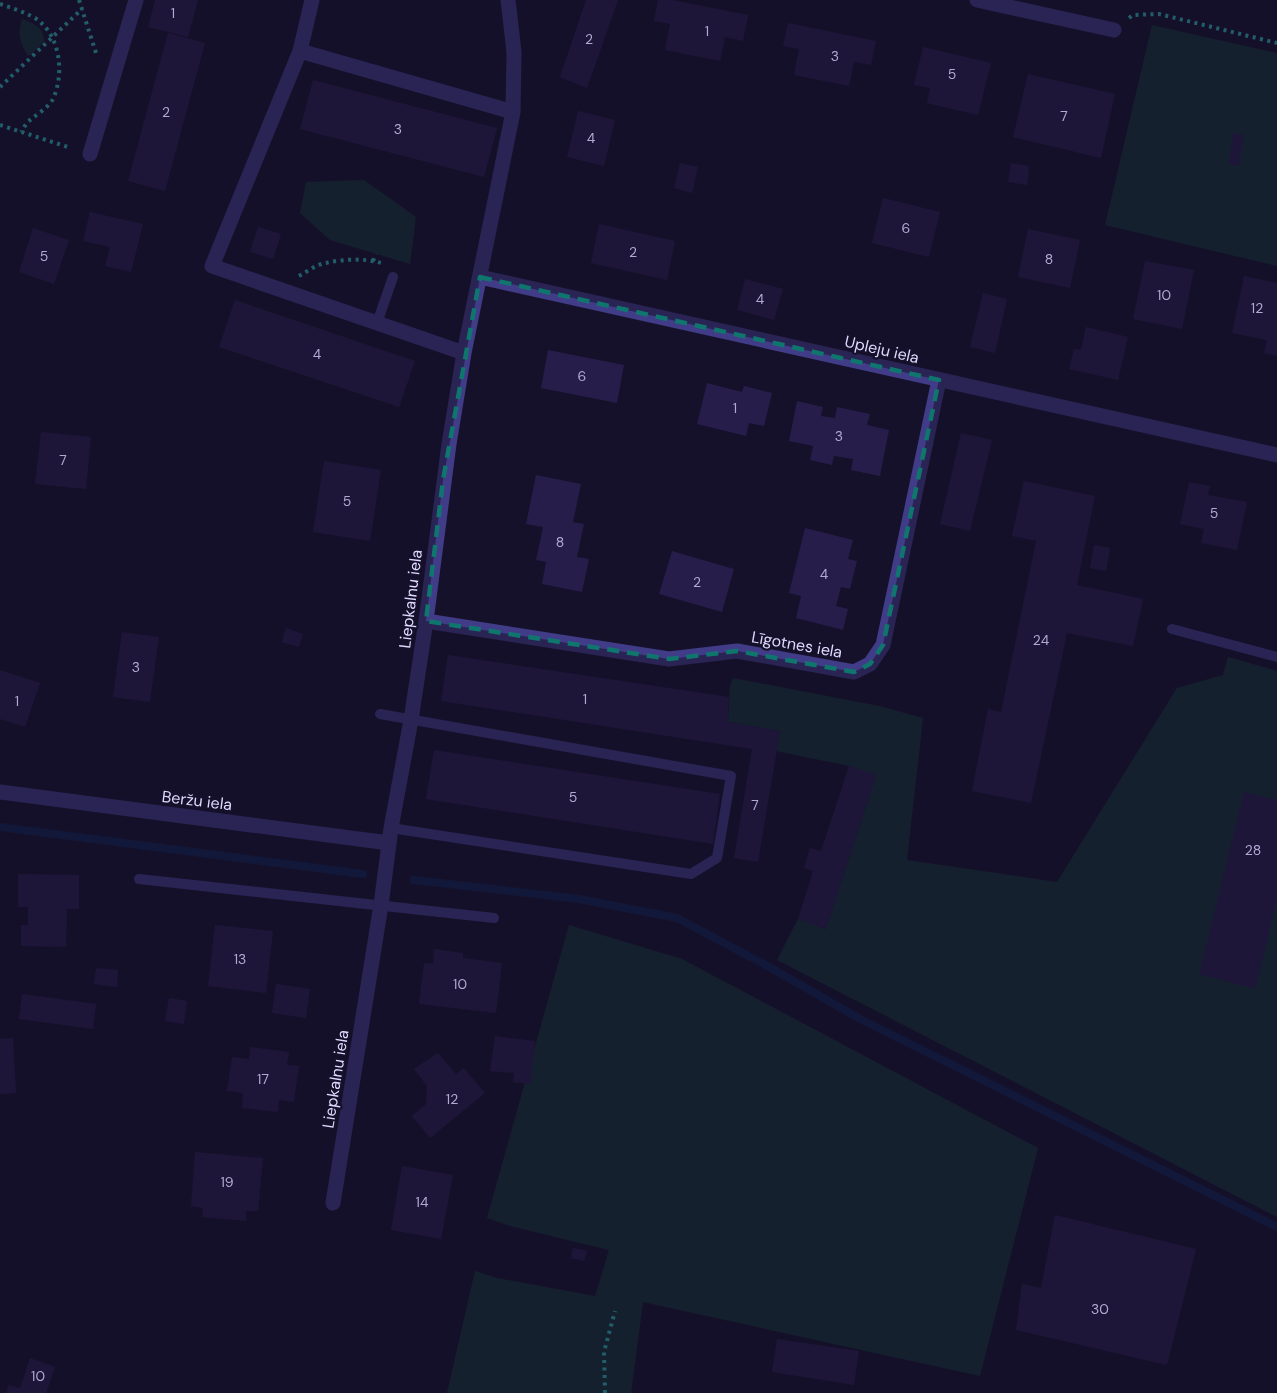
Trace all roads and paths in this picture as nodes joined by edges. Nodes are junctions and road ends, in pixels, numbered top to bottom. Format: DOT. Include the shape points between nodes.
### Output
graph roads {
  1 [pos="79,0"];
  2 [pos="136,0"];
  3 [pos="312,0"];
  4 [pos="508,0"];
  5 [pos="977,0"];
  6 [pos="0,4"];
  7 [pos="81,9"];
  8 [pos="1114,30"];
  9 [pos="52,38"];
  10 [pos="1277,43"];
  11 [pos="300,51"];
  12 [pos="111,82"];
  13 [pos="0,87"];
  14 [pos="513,112"];
  15 [pos="0,125"];
  16 [pos="21,132"];
  17 [pos="90,154"];
  18 [pos="376,254"];
  19 [pos="373,261"];
  20 [pos="393,277"];
  21 [pos="480,277"];
  22 [pos="285,291"];
  23 [pos="377,323"];
  24 [pos="464,353"];
  25 [pos="939,380"];
  26 [pos="1277,455"];
  27 [pos="426,621"];
  28 [pos="1172,629"];
  29 [pos="1277,657"];
  30 [pos="380,714"];
  31 [pos="411,720"];
  32 [pos="0,792"];
  33 [pos="390,835"];
  34 [pos="139,879"];
  35 [pos="381,905"];
  36 [pos="494,918"];
  37 [pos="333,1203"];
  38 [pos="615,1311"];
  39 [pos="605,1393"];
  1 -- 7 [label="path"];
  2 -- 12 [label="street"];
  3 -- 11 [label="street"];
  4 -- 14 [label="street, Liepkalnu iela" via="514,52"];
  5 -- 8 [label="street"];
  6 -- 9 [label="path" via="37,20"];
  7 -- 9 [label="path"];
  7 -- 12 [label="path" via="103,75"];
  8 -- 10 [label="path" via="1132,15 1159,14"];
  9 -- 13 [label="path"];
  9 -- 16 [label="path" via="59,55 60,74 53,100"];
  11 -- 14 [label="street"];
  11 -- 22 [label="street" via="212,266"];
  12 -- 17 [label="street"];
  14 -- 21 [label="street, Liepkalnu iela"];
  15 -- 16 [label="path"];
  16 -- 17 [label="path"];
  18 -- 19 [label="path"];
  19 -- 20 [label="path" via="387,265"];
  19 -- 22 [label="path" via="324,263 294,278"];
  20 -- 23 [label="lane"];
  21 -- 24 [label="street, Liepkalnu iela"];
  21 -- 25 [label="street, Upleju iela"];
  22 -- 23 [label="street"];
  23 -- 24 [label="street"];
  24 -- 27 [label="street, Liepkalnu iela"];
  25 -- 26 [label="street, Upleju iela"];
  25 -- 27 [label="street, Līgotnes iela" via="883,645 870,664 854,672 737,651 669,659"];
  27 -- 31 [label="street, Liepkalnu iela"];
  28 -- 29 [label="lane"];
  30 -- 31 [label="lane"];
  31 -- 33 [label="street, Liepkalnu iela"];
  31 -- 33 [label="lane" via="731,776 717,858 691,874"];
  32 -- 33 [label="street, Beržu iela"];
  33 -- 35 [label="street, Liepkalnu iela"];
  34 -- 35 [label="lane"];
  35 -- 36 [label="lane"];
  35 -- 37 [label="street, Liepkalnu iela"];
  38 -- 39 [label="path" via="604,1352"];
}
